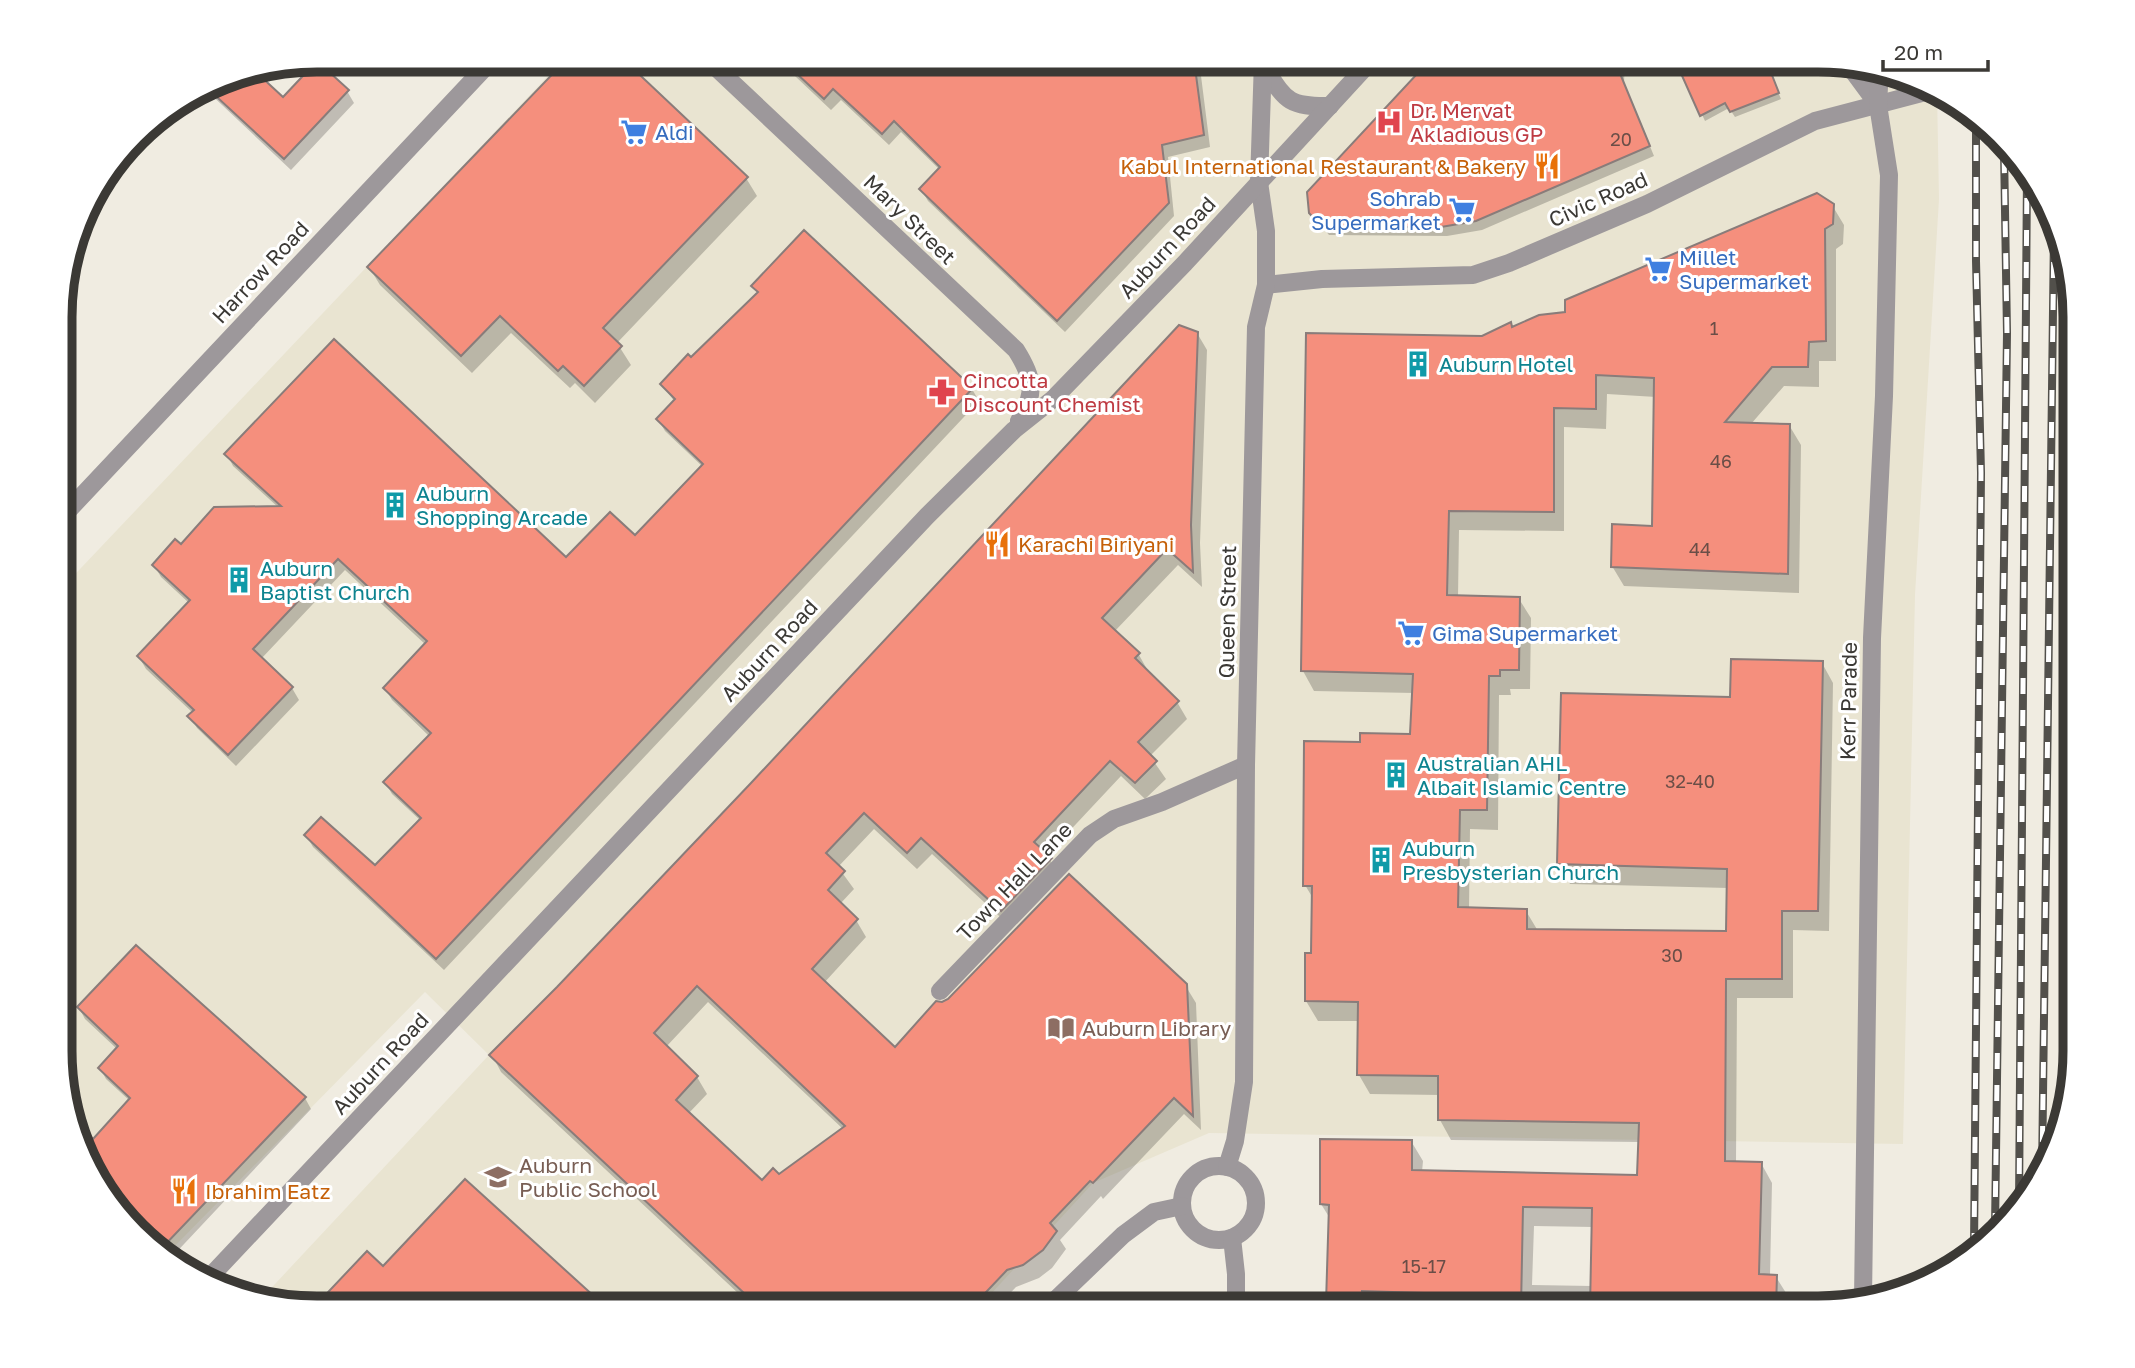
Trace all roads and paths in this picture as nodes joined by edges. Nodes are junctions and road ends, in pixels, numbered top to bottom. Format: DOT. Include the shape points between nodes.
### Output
graph roads {
  1 [pos="481,72"];
  2 [pos="721,72"];
  3 [pos="1264,72"];
  4 [pos="1269,72"];
  5 [pos="1362,72"];
  6 [pos="1856,75"];
  7 [pos="1879,80"];
  8 [pos="1919,94"];
  9 [pos="1878,105"];
  10 [pos="1330,106"];
  11 [pos="1259,182"];
  12 [pos="1266,285"];
  13 [pos="1014,430"];
  14 [pos="72,506"];
  15 [pos="1246,765"];
  16 [pos="940,991"];
  17 [pos="1227,1167"];
  18 [pos="1182,1206"];
  19 [pos="1232,1238"];
  20 [pos="213,1273"];
  21 [pos="1863,1292"];
  22 [pos="1059,1296"];
  23 [pos="1236,1296"];
  1 -- 14 [label="street, Harrow Road"];
  2 -- 13 [label="street, Mary Street" via="1016,350 1030,372 1030,386 1029,405"];
  3 -- 11 [label="street, Queen Street"];
  4 -- 10 [label="street" via="1282,95 1293,103"];
  5 -- 10 [label="street, Auburn Road"];
  6 -- 9 [label="street, Kerr Parade"];
  7 -- 9 [label="street, Kerr Parade"];
  8 -- 9 [label="street, Civic Road"];
  9 -- 12 [label="street, Civic Road" via="1815,121 1647,204 1473,275"];
  9 -- 21 [label="street, Kerr Parade" via="1889,174 1872,638"];
  10 -- 11 [label="street, Auburn Road"];
  11 -- 12 [label="street, Queen Street" via="1266,231"];
  11 -- 13 [label="street, Auburn Road" via="1053,399"];
  12 -- 15 [label="street, Queen Street" via="1256,327"];
  13 -- 20 [label="street, Auburn Road" via="927,516"];
  15 -- 16 [label="street, Town Hall Lane" via="1114,819 1090,835"];
  15 -- 17 [label="street, Queen Street" via="1244,1082"];
  17 -- 18 [label="street" via="1216,1166 1194,1175 1182,1195"];
  17 -- 19 [label="street" via="1250,1182 1256,1208 1244,1231"];
  18 -- 19 [label="street" via="1190,1227 1199,1235"];
  18 -- 22 [label="street" via="1154,1212 1113,1243"];
  19 -- 23 [label="street"];
}
